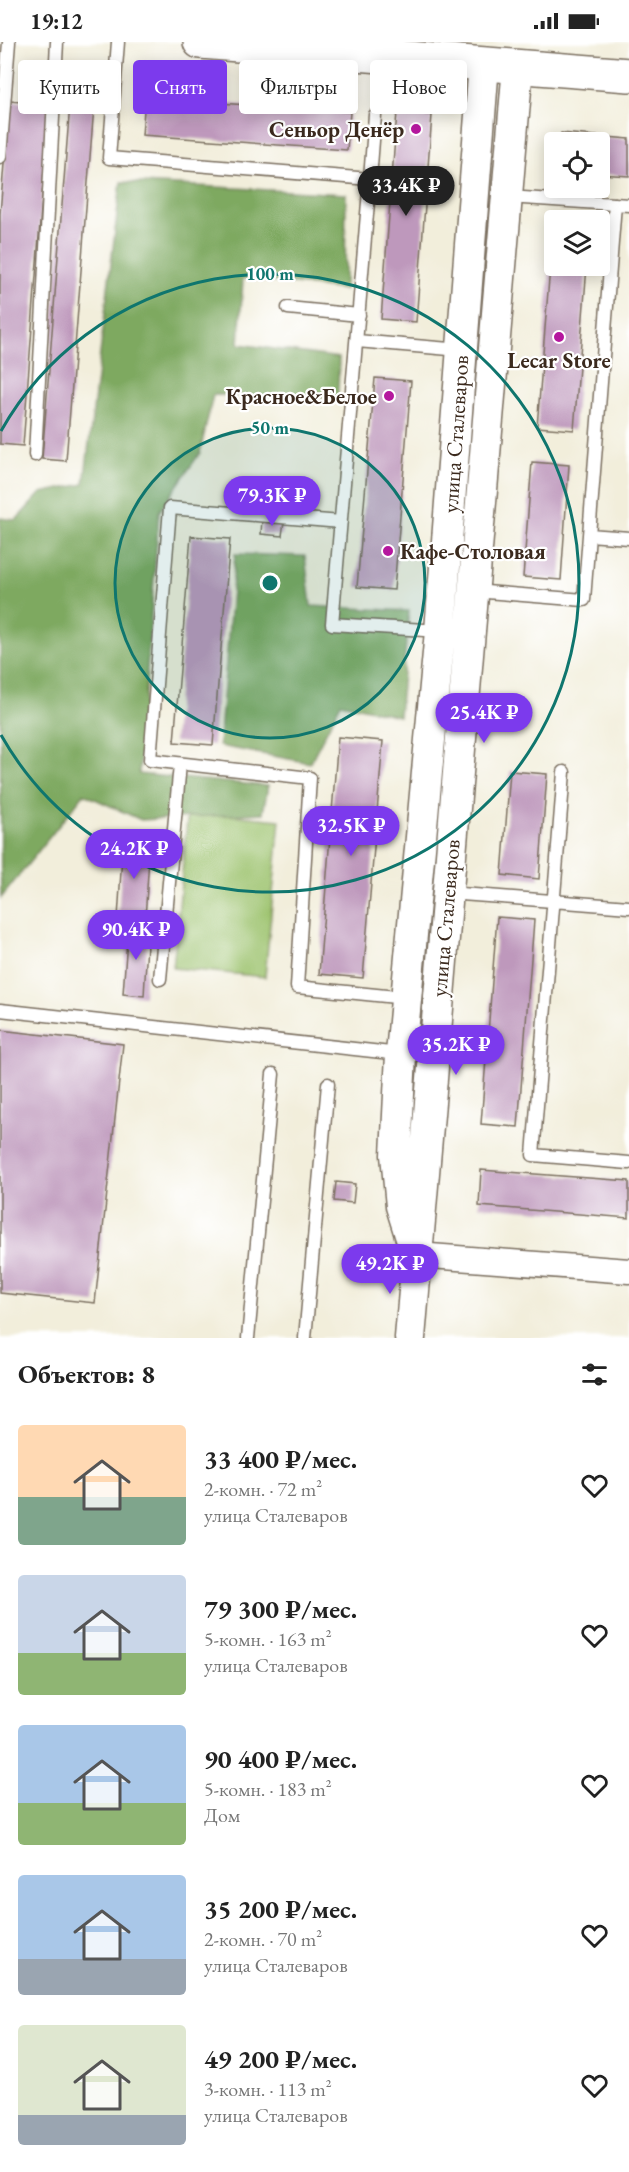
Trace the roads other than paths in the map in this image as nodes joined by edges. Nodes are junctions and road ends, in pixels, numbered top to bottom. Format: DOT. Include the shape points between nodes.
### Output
graph roads {
  1 [pos="9,42"];
  2 [pos="57,42"];
  3 [pos="118,42"];
  4 [pos="200,42"];
  5 [pos="485,53"];
  6 [pos="519,54"];
  7 [pos="629,75"];
  8 [pos="375,115"];
  9 [pos="0,157"];
  10 [pos="370,179"];
  11 [pos="507,196"];
  12 [pos="615,204"];
  13 [pos="629,205"];
  14 [pos="288,308"];
  15 [pos="359,315"];
  16 [pos="357,341"];
  17 [pos="461,350"];
  18 [pos="35,455"];
  19 [pos="341,522"];
  20 [pos="589,535"];
  21 [pos="629,538"];
  22 [pos="473,590"];
  23 [pos="440,631"];
  24 [pos="180,764"];
  25 [pos="564,772"];
  26 [pos="448,892"];
  27 [pos="555,901"];
  28 [pos="629,907"];
  29 [pos="160,979"];
  30 [pos="406,998"];
  31 [pos="0,1010"];
  32 [pos="401,1054"];
  33 [pos="273,1074"];
  34 [pos="328,1084"];
  35 [pos="629,1163"];
  36 [pos="417,1255"];
  37 [pos="629,1271"];
  38 [pos="248,1338"];
  39 [pos="305,1338"];
  40 [pos="410,1338"];
  1 -- 9 [label="lane"];
  2 -- 18 [label="lane"];
  3 -- 10 [label="lane" via="109,158"];
  4 -- 5 [label="main road"];
  5 -- 6 [label="main road"];
  5 -- 17 [label="street, улица Сталеваров"];
  6 -- 7 [label="main road"];
  6 -- 11 [label="street, улица Сталеваров"];
  8 -- 10 [label="lane"];
  10 -- 15 [label="lane"];
  11 -- 12 [label="lane"];
  11 -- 22 [label="street, улица Сталеваров"];
  12 -- 13 [label="lane"];
  12 -- 20 [label="lane"];
  14 -- 15 [label="lane"];
  15 -- 16 [label="lane"];
  16 -- 17 [label="lane"];
  16 -- 19 [label="lane"];
  17 -- 23 [label="street, улица Сталеваров"];
  19 -- 23 [label="lane" via="332,624"];
  19 -- 24 [label="lane" via="170,508 150,760"];
  20 -- 21 [label="lane"];
  20 -- 22 [label="lane" via="584,600"];
  22 -- 26 [label="street, улица Сталеваров"];
  23 -- 30 [label="street, улица Сталеваров"];
  24 -- 29 [label="lane"];
  24 -- 30 [label="lane" via="310,778 297,987"];
  25 -- 27 [label="lane"];
  26 -- 27 [label="lane"];
  26 -- 36 [label="street, улица Сталеваров"];
  27 -- 28 [label="lane"];
  27 -- 35 [label="lane" via="533,1155"];
  30 -- 32 [label="street, улица Сталеваров"];
  31 -- 32 [label="lane"];
  32 -- 36 [label="street, улица Сталеваров" via="396,1155 401,1206"];
  33 -- 38 [label="lane"];
  34 -- 39 [label="lane"];
  36 -- 37 [label="street"];
  36 -- 40 [label="street, улица Сталеваров"];
}
